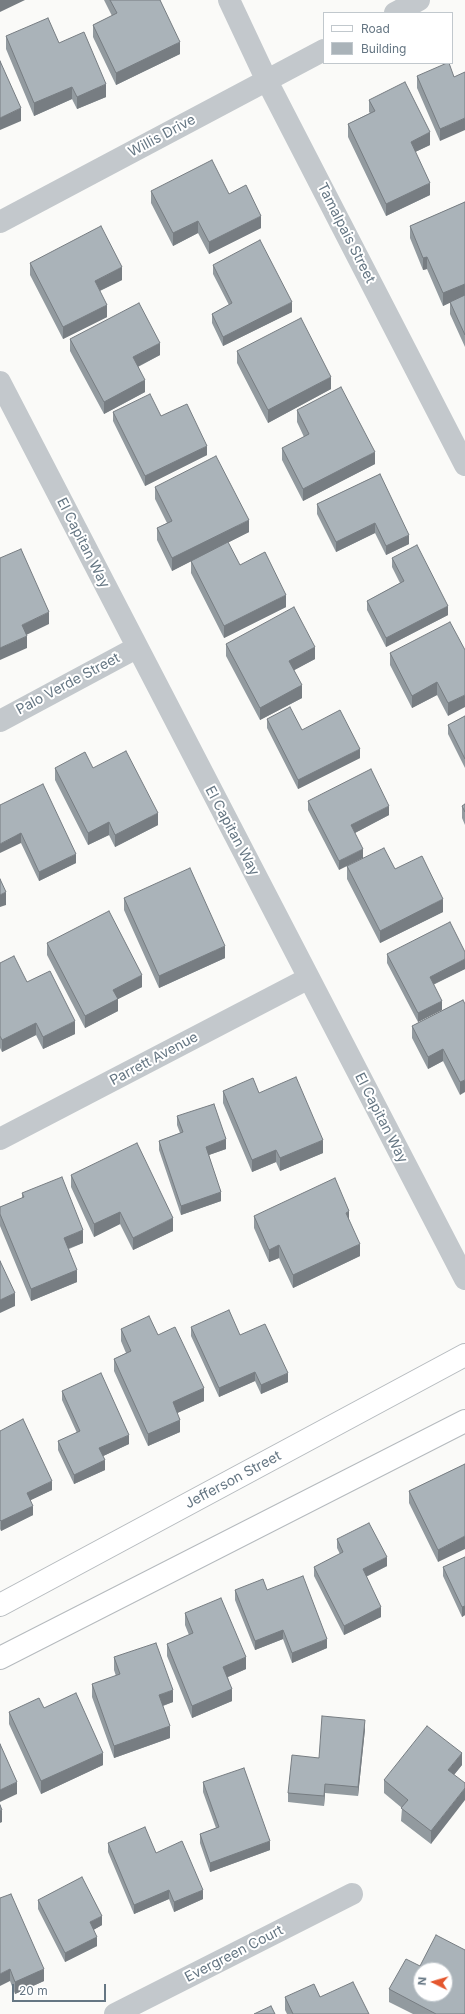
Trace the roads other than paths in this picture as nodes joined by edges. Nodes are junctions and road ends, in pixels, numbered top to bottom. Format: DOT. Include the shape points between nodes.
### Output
graph roads {
  1 [pos="229,0"];
  2 [pos="419,0"];
  3 [pos="396,12"];
  4 [pos="323,51"];
  5 [pos="267,81"];
  6 [pos="0,222"];
  7 [pos="0,382"];
  8 [pos="465,465"];
  9 [pos="136,648"];
  10 [pos="0,721"];
  11 [pos="309,978"];
  12 [pos="0,1139"];
  13 [pos="465,1279"];
  14 [pos="465,1355"];
  15 [pos="465,1421"];
  16 [pos="0,1605"];
  17 [pos="0,1658"];
  18 [pos="352,1894"];
  19 [pos="115,2014"];
  1 -- 5 [label="street, Tamalpais Street"];
  2 -- 3 [label="street"];
  4 -- 5 [label="street, Willis Drive"];
  5 -- 6 [label="street, Willis Drive"];
  5 -- 8 [label="street, Tamalpais Street"];
  7 -- 9 [label="street, El Capitan Way"];
  9 -- 10 [label="street, Palo Verde Street"];
  9 -- 11 [label="street, El Capitan Way"];
  11 -- 12 [label="street, Parrett Avenue"];
  11 -- 13 [label="street, El Capitan Way"];
  14 -- 16 [label="main road, Jefferson Street"];
  15 -- 17 [label="main road"];
  18 -- 19 [label="street, Evergreen Court"];
}
